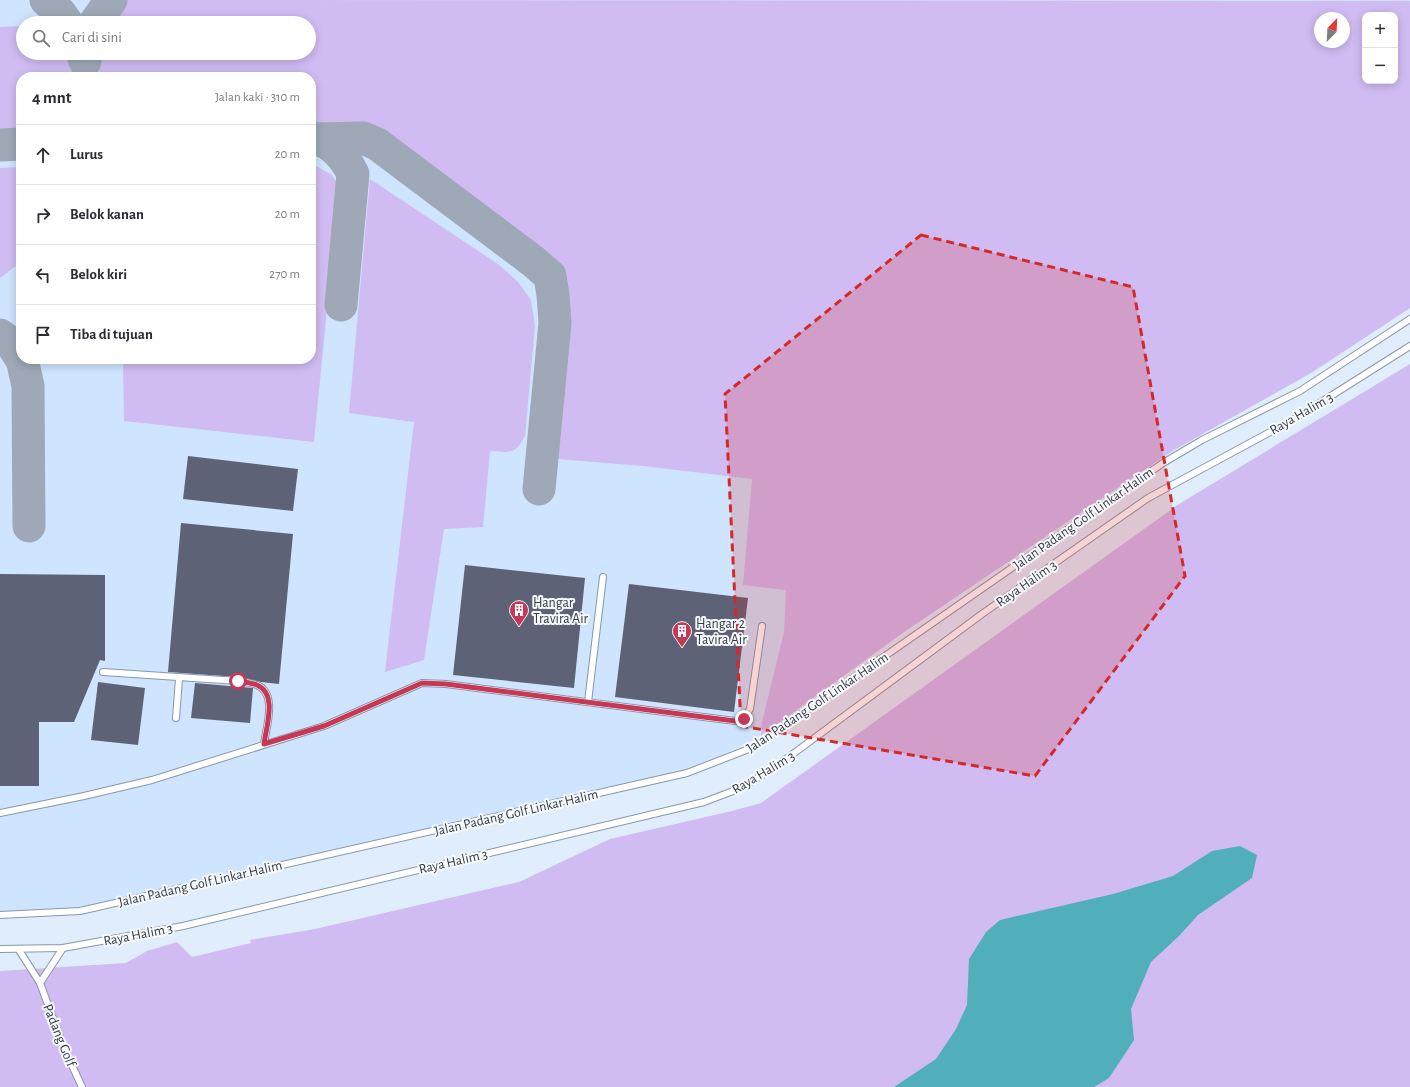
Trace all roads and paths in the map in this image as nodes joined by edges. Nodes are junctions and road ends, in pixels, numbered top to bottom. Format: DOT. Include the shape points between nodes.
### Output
graph roads {
  1 [pos="1410,319"];
  2 [pos="1410,346"];
  3 [pos="603,577"];
  4 [pos="762,626"];
  5 [pos="103,672"];
  6 [pos="179,678"];
  7 [pos="588,702"];
  8 [pos="176,718"];
  9 [pos="264,744"];
  10 [pos="0,813"];
  11 [pos="0,915"];
  12 [pos="63,948"];
  13 [pos="0,949"];
  14 [pos="19,950"];
  15 [pos="40,983"];
  16 [pos="82,1087"];
  1 -- 11 [label="lane, Jalan Padang Golf Linkar Halim" via="1300,391 1202,440 1163,463 754,748 687,773 80,911"];
  2 -- 12 [label="lane, Raya Halim 3" via="1296,418 1148,498 982,614 813,740 741,788 704,802 198,922"];
  3 -- 7 [label="lane"];
  4 -- 7 [label="lane" via="750,709 744,719 735,721"];
  5 -- 6 [label="lane"];
  6 -- 8 [label="lane"];
  6 -- 9 [label="lane" via="238,681 258,685 265,690 270,700"];
  7 -- 9 [label="lane" via="422,683 324,726"];
  9 -- 10 [label="lane" via="152,780"];
  12 -- 14 [label="lane, Raya Halim 3"];
  12 -- 15 [label="lane"];
  13 -- 14 [label="lane"];
  14 -- 15 [label="lane"];
  15 -- 16 [label="lane, Padang Golf" via="64,1048"];
}
